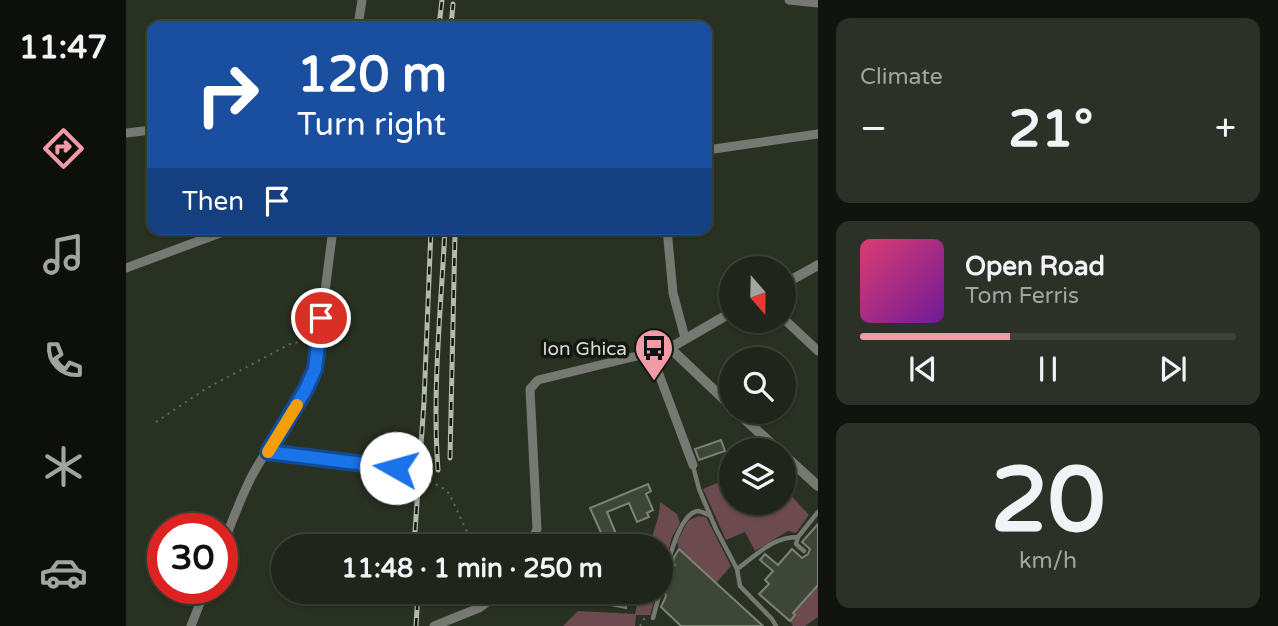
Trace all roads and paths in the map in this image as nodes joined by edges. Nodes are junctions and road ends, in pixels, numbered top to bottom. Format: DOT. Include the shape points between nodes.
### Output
graph roads {
  1 [pos="362,0"];
  2 [pos="789,0"];
  3 [pos="818,3"];
  4 [pos="359,21"];
  5 [pos="147,131"];
  6 [pos="126,133"];
  7 [pos="818,134"];
  8 [pos="712,149"];
  9 [pos="215,235"];
  10 [pos="332,235"];
  11 [pos="668,235"];
  12 [pos="818,265"];
  13 [pos="126,268"];
  14 [pos="796,277"];
  15 [pos="719,319"];
  16 [pos="796,330"];
  17 [pos="685,338"];
  18 [pos="318,341"];
  19 [pos="670,348"];
  20 [pos="818,351"];
  21 [pos="719,395"];
  22 [pos="156,422"];
  23 [pos="750,424"];
  24 [pos="765,438"];
  25 [pos="268,452"];
  26 [pos="693,465"];
  27 [pos="796,466"];
  28 [pos="396,468"];
  29 [pos="818,486"];
  30 [pos="236,513"];
  31 [pos="817,513"];
  32 [pos="710,515"];
  33 [pos="468,534"];
  34 [pos="535,534"];
  35 [pos="798,537"];
  36 [pos="673,545"];
  37 [pos="804,551"];
  38 [pos="737,569"];
  39 [pos="201,604"];
  40 [pos="484,604"];
  41 [pos="657,604"];
  42 [pos="653,618"];
  43 [pos="194,625"];
  44 [pos="434,626"];
  45 [pos="640,626"];
  46 [pos="776,626"];
  1 -- 4 [label="street"];
  2 -- 3 [label="street"];
  5 -- 6 [label="street"];
  7 -- 8 [label="street"];
  9 -- 13 [label="street"];
  10 -- 18 [label="street"];
  11 -- 17 [label="street" via="673,293"];
  12 -- 14 [label="street"];
  15 -- 17 [label="street"];
  16 -- 20 [label="street"];
  17 -- 19 [label="street"];
  18 -- 22 [label="path" via="292,343 207,388"];
  18 -- 25 [label="street" via="315,369 306,389"];
  19 -- 21 [label="street"];
  19 -- 26 [label="street" via="657,369"];
  19 -- 34 [label="street" via="533,384"];
  23 -- 24 [label="street"];
  25 -- 28 [label="street"];
  25 -- 30 [label="street"];
  26 -- 32 [label="lane"];
  27 -- 29 [label="street"];
  28 -- 33 [label="path" via="424,475 446,490"];
  31 -- 35 [label="lane"];
  32 -- 36 [label="lane" via="691,514"];
  32 -- 38 [label="lane"];
  35 -- 37 [label="lane" via="796,544"];
  35 -- 38 [label="lane" via="780,539"];
  38 -- 46 [label="lane" via="740,586"];
  39 -- 43 [label="street"];
  40 -- 44 [label="street"];
  41 -- 42 [label="lane"];
  42 -- 45 [label="path" via="644,619"];
}
